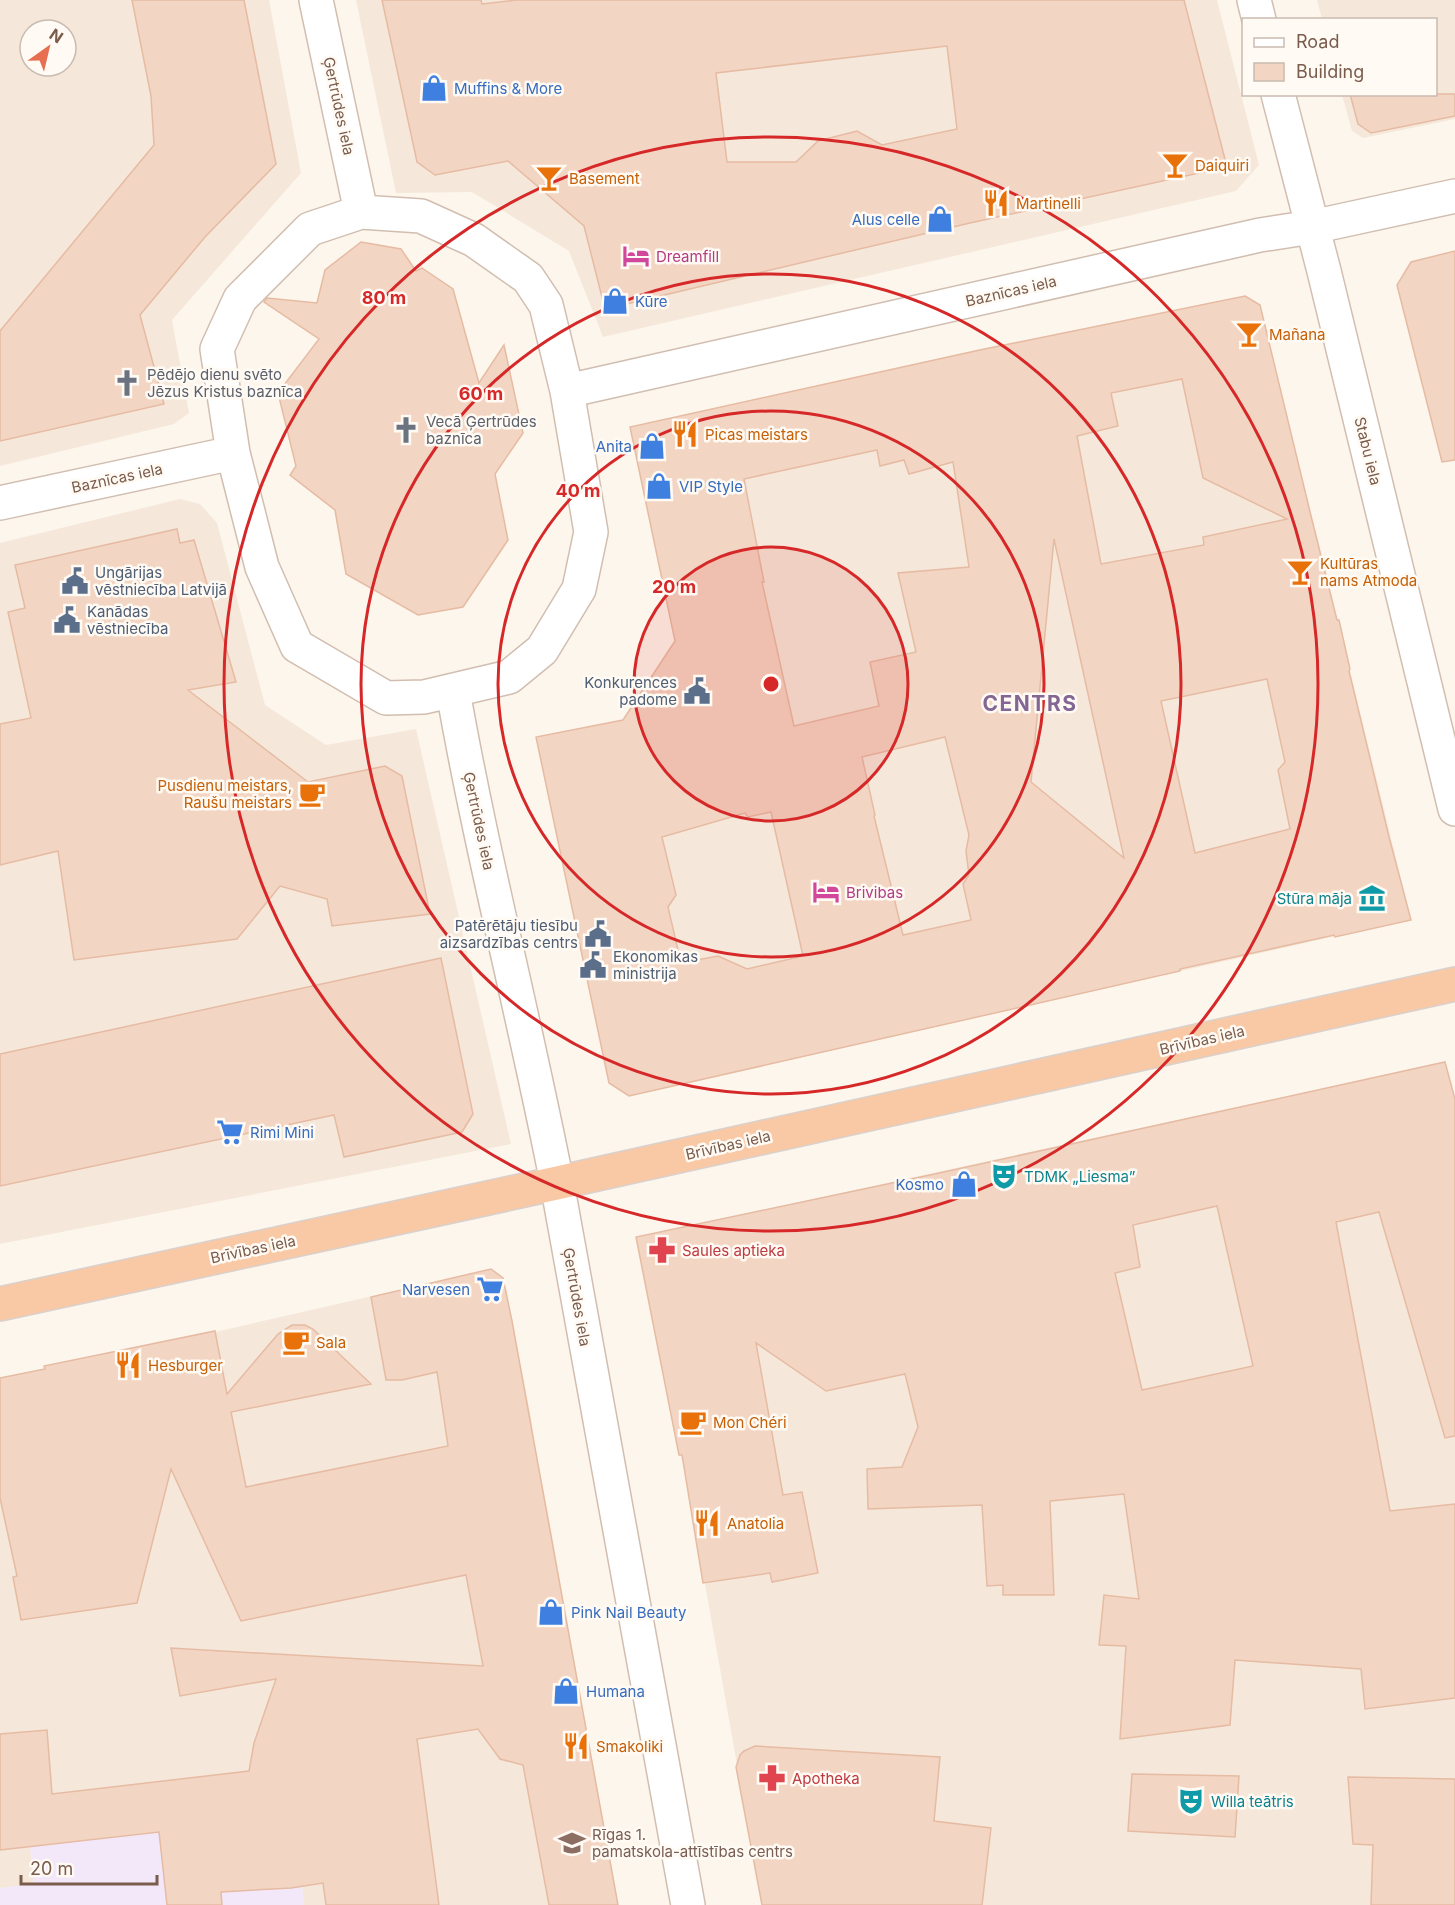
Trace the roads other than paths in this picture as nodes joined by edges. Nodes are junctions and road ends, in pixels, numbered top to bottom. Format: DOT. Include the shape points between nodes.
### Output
graph roads {
  1 [pos="316,0"];
  2 [pos="1254,0"];
  3 [pos="1258,18"];
  4 [pos="1279,96"];
  5 [pos="1455,196"];
  6 [pos="362,212"];
  7 [pos="1312,226"];
  8 [pos="567,391"];
  9 [pos="233,453"];
  10 [pos="0,503"];
  11 [pos="453,691"];
  12 [pos="1455,809"];
  13 [pos="1455,984"];
  14 [pos="557,1183"];
  15 [pos="0,1304"];
  16 [pos="688,1905"];
  1 -- 6 [label="street, Ģertrūdes iela"];
  2 -- 3 [label="street"];
  4 -- 7 [label="street, Stabu iela"];
  5 -- 7 [label="street, Baznīcas iela"];
  6 -- 8 [label="street" via="421,216 474,240 528,278 546,305"];
  6 -- 9 [label="street" via="310,229 240,299 217,349"];
  7 -- 8 [label="street, Baznīcas iela"];
  7 -- 12 [label="street, Stabu iela"];
  8 -- 11 [label="street" via="591,532 579,589 542,650 508,677"];
  9 -- 10 [label="street, Baznīcas iela"];
  9 -- 11 [label="street" via="261,567 297,646 386,698"];
  11 -- 14 [label="street, Ģertrūdes iela"];
  13 -- 14 [label="highway, Brīvības iela"];
  14 -- 15 [label="highway, Brīvības iela"];
  14 -- 16 [label="street, Ģertrūdes iela"];
}
